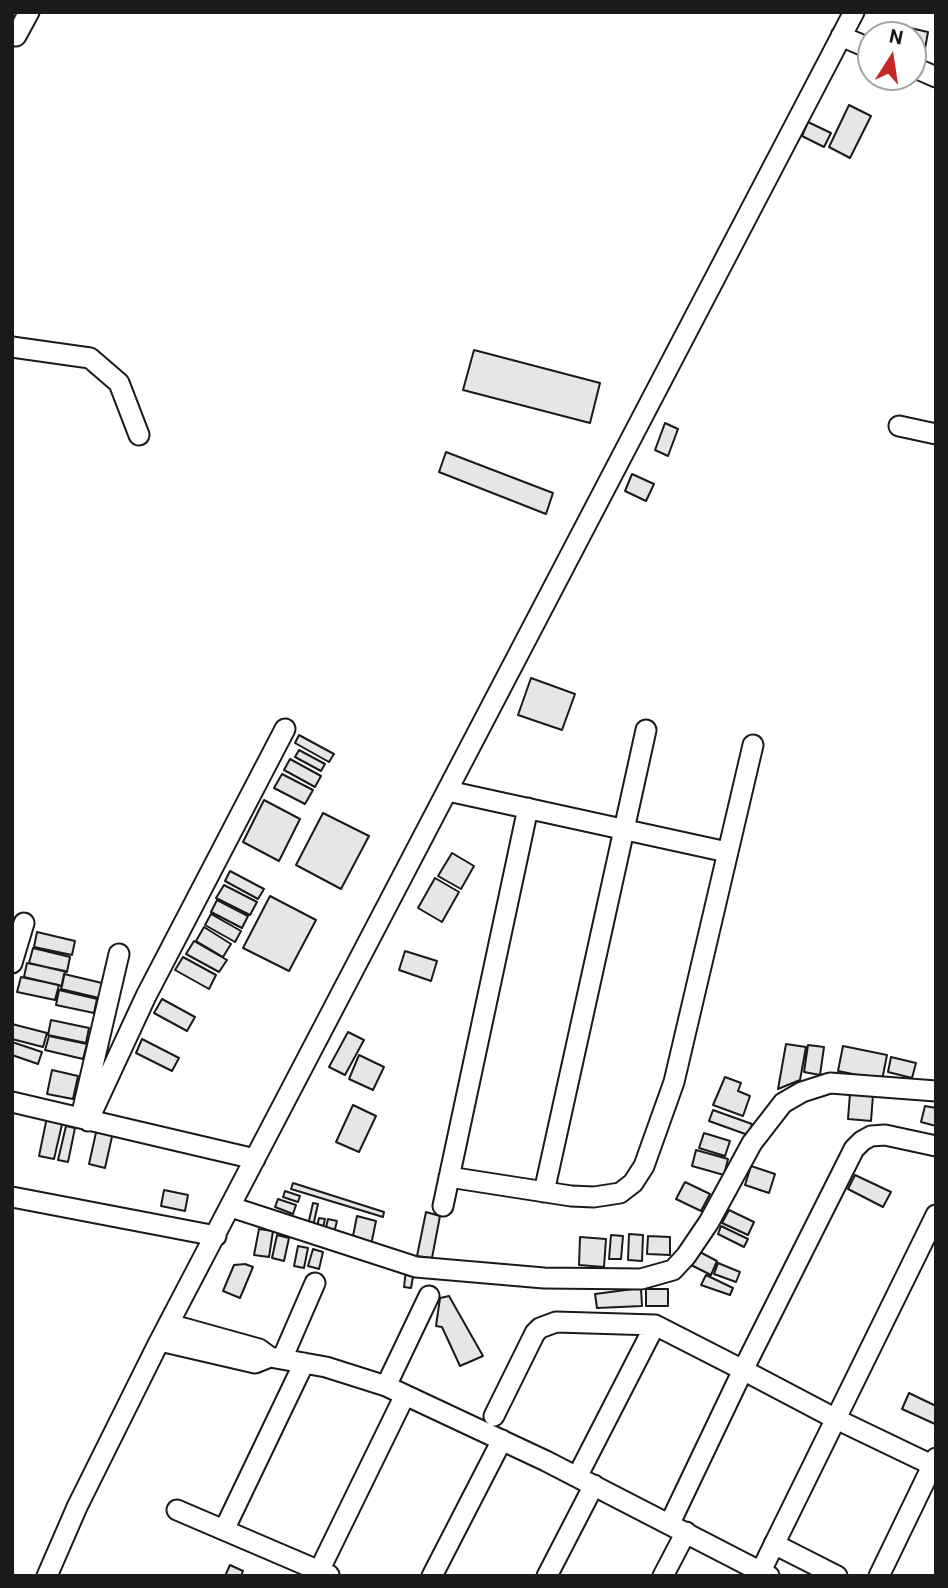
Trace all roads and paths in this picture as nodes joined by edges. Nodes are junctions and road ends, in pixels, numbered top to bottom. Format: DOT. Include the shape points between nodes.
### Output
graph roads {
  1 [pos="29,12"];
  2 [pos="854,12"];
  3 [pos="12,35"];
  4 [pos="841,36"];
  5 [pos="857,43"];
  6 [pos="12,347"];
  7 [pos="899,426"];
  8 [pos="936,434"];
  9 [pos="139,435"];
  10 [pos="285,729"];
  11 [pos="646,730"];
  12 [pos="753,745"];
  13 [pos="448,791"];
  14 [pos="528,808"];
  15 [pos="624,829"];
  16 [pos="727,852"];
  17 [pos="24,923"];
  18 [pos="119,954"];
  19 [pos="12,963"];
  20 [pos="936,1091"];
  21 [pos="12,1102"];
  22 [pos="85,1120"];
  23 [pos="936,1146"];
  24 [pos="255,1159"];
  25 [pos="449,1177"];
  26 [pos="544,1192"];
  27 [pos="12,1197"];
  28 [pos="443,1206"];
  29 [pos="231,1207"];
  30 [pos="936,1215"];
  31 [pos="216,1236"];
  32 [pos="315,1283"];
  33 [pos="429,1296"];
  34 [pos="655,1325"];
  35 [pos="164,1333"];
  36 [pos="276,1358"];
  37 [pos="304,1363"];
  38 [pos="743,1370"];
  39 [pos="386,1386"];
  40 [pos="405,1395"];
  41 [pos="494,1416"];
  42 [pos="836,1419"];
  43 [pos="502,1440"];
  44 [pos="935,1464"];
  45 [pos="586,1481"];
  46 [pos="177,1510"];
  47 [pos="678,1527"];
  48 [pos="224,1530"];
  49 [pos="774,1544"];
  50 [pos="325,1573"];
  51 [pos="765,1574"];
  52 [pos="47,1576"];
  53 [pos="432,1576"];
  54 [pos="547,1576"];
  55 [pos="663,1576"];
  56 [pos="837,1576"];
  57 [pos="879,1576"];
  1 -- 3 [label="street" via="16,36"];
  2 -- 4 [label="street"];
  4 -- 5 [label="street"];
  4 -- 13 [label="street"];
  6 -- 9 [label="street" via="90,358 119,383"];
  7 -- 8 [label="street"];
  10 -- 22 [label="street"];
  11 -- 15 [label="street"];
  12 -- 16 [label="street"];
  13 -- 14 [label="street"];
  13 -- 24 [label="street"];
  14 -- 15 [label="street"];
  14 -- 25 [label="street"];
  15 -- 16 [label="street"];
  15 -- 26 [label="street"];
  16 -- 26 [label="street" via="674,1083 644,1166 620,1193 594,1197"];
  17 -- 19 [label="street"];
  18 -- 22 [label="street"];
  20 -- 29 [label="street" via="830,1083 783,1103 752,1143 686,1256 673,1270 641,1279 544,1278 415,1267"];
  21 -- 22 [label="street"];
  22 -- 24 [label="street"];
  23 -- 38 [label="street" via="885,1135 871,1136 854,1149"];
  24 -- 29 [label="street"];
  25 -- 26 [label="street"];
  25 -- 28 [label="street"];
  27 -- 31 [label="street"];
  29 -- 31 [label="street"];
  30 -- 42 [label="street"];
  31 -- 35 [label="street"];
  32 -- 36 [label="street"];
  33 -- 39 [label="street"];
  34 -- 38 [label="street"];
  34 -- 41 [label="street" via="572,1321 540,1328"];
  34 -- 45 [label="street"];
  35 -- 36 [label="street" via="218,1347 259,1349"];
  35 -- 52 [label="street"];
  36 -- 37 [label="street"];
  37 -- 39 [label="street"];
  37 -- 48 [label="street"];
  38 -- 42 [label="street"];
  38 -- 47 [label="street"];
  39 -- 40 [label="street"];
  40 -- 43 [label="street"];
  40 -- 50 [label="street"];
  42 -- 44 [label="street"];
  42 -- 49 [label="street"];
  43 -- 45 [label="street"];
  43 -- 53 [label="street"];
  44 -- 57 [label="street"];
  45 -- 47 [label="street"];
  45 -- 54 [label="street"];
  46 -- 48 [label="street"];
  47 -- 51 [label="street"];
  47 -- 55 [label="street"];
  48 -- 50 [label="street"];
  49 -- 51 [label="street"];
  49 -- 56 [label="street"];
}
